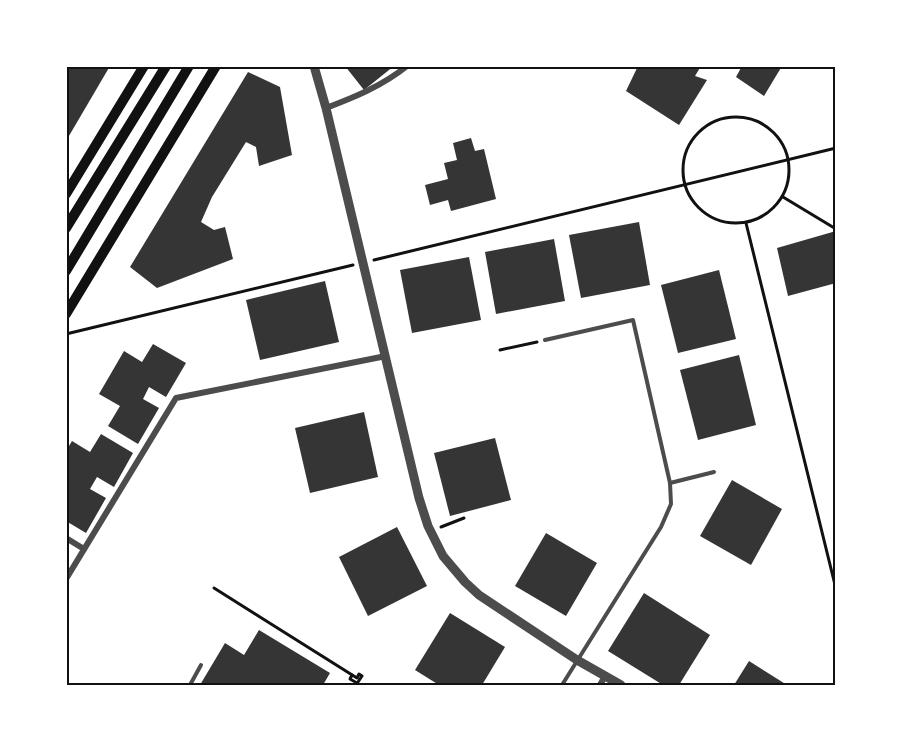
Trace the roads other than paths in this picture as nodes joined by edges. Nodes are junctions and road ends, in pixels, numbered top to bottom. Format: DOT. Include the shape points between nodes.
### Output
graph roads {
  1 [pos="144,66"];
  2 [pos="166,66"];
  3 [pos="189,66"];
  4 [pos="216,66"];
  5 [pos="314,66"];
  6 [pos="407,66"];
  7 [pos="326,108"];
  8 [pos="66,194"];
  9 [pos="66,228"];
  10 [pos="66,271"];
  11 [pos="66,314"];
  12 [pos="545,340"];
  13 [pos="386,356"];
  14 [pos="714,472"];
  15 [pos="670,483"];
  16 [pos="66,538"];
  17 [pos="84,549"];
  18 [pos="66,579"];
  19 [pos="577,660"];
  20 [pos="201,665"];
  21 [pos="605,676"];
  22 [pos="189,685"];
  23 [pos="562,685"];
  24 [pos="600,685"];
  25 [pos="621,685"];
  1 -- 8 [label="main road"];
  2 -- 9 [label="main road"];
  3 -- 10 [label="main road"];
  4 -- 11 [label="main road"];
  5 -- 7 [label="street"];
  6 -- 7 [label="street" via="365,93"];
  7 -- 13 [label="street"];
  12 -- 15 [label="lane" via="633,320"];
  13 -- 17 [label="street" via="176,398"];
  13 -- 19 [label="street" via="419,498 443,556 479,595"];
  14 -- 15 [label="lane"];
  15 -- 19 [label="lane" via="671,504 661,527"];
  16 -- 17 [label="street"];
  17 -- 18 [label="street"];
  19 -- 21 [label="street"];
  19 -- 23 [label="lane"];
  20 -- 22 [label="lane"];
  21 -- 24 [label="street"];
  21 -- 25 [label="street"];
}
